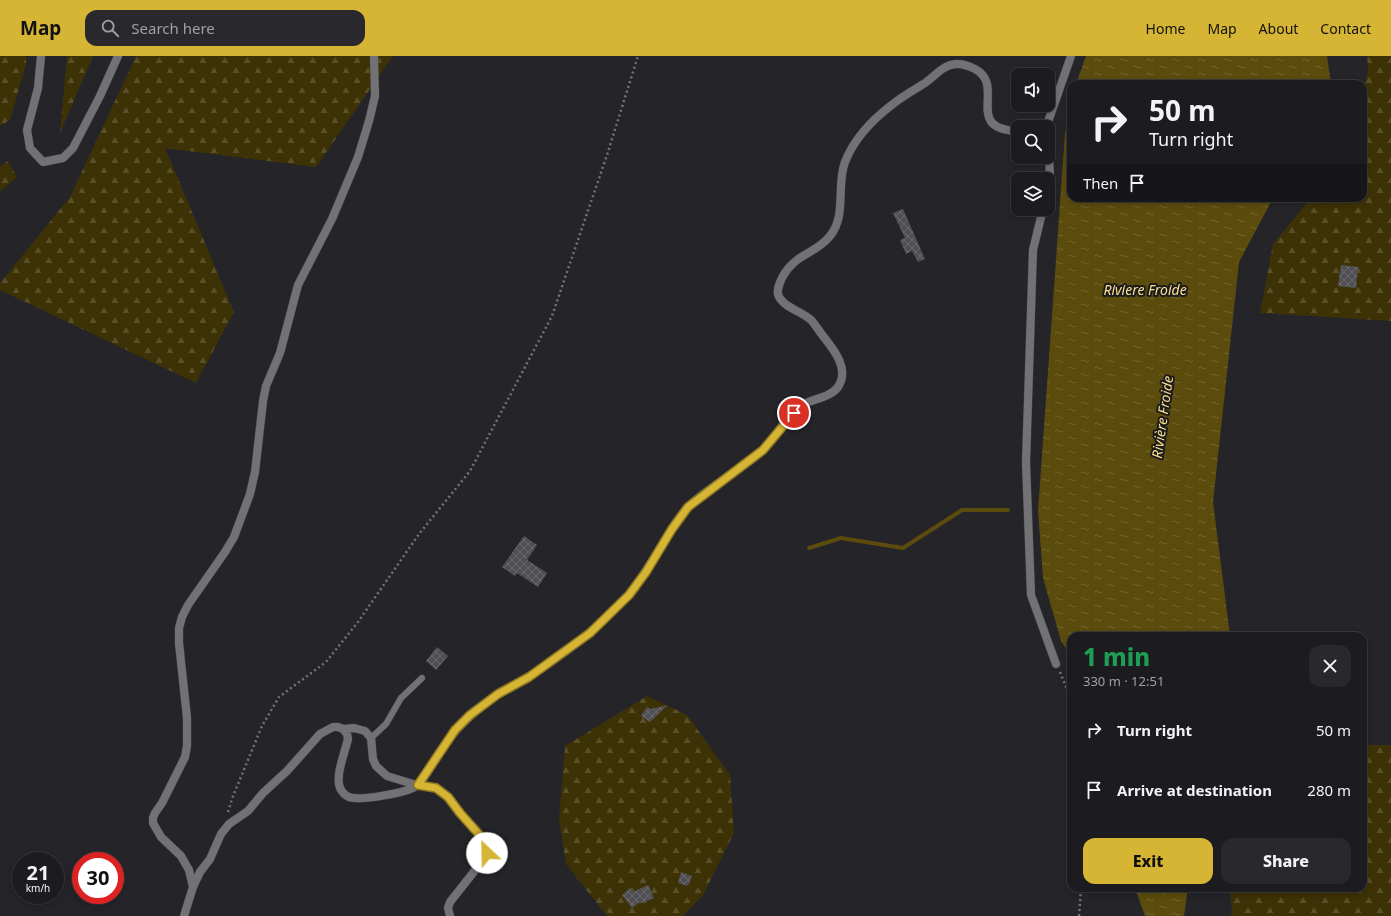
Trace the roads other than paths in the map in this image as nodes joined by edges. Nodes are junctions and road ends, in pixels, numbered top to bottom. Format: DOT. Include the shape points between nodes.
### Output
graph roads {
  1 [pos="41,56"];
  2 [pos="118,56"];
  3 [pos="374,56"];
  4 [pos="1070,56"];
  5 [pos="1050,120"];
  6 [pos="1011,130"];
  7 [pos="1041,216"];
  8 [pos="1056,664"];
  9 [pos="422,678"];
  10 [pos="343,729"];
  11 [pos="371,738"];
  12 [pos="418,785"];
  13 [pos="193,888"];
  14 [pos="184,916"];
  15 [pos="450,916"];
  1 -- 2 [label="street" via="38,88 27,130 30,148 43,162 64,158 74,148"];
  3 -- 13 [label="street" via="375,96 358,157 332,219 298,285 280,353 266,386 250,494 234,537 188,606 179,628 187,746 185,757 153,818 153,823 161,837 181,856 189,870"];
  4 -- 5 [label="street"];
  6 -- 12 [label="street" via="1000,129 991,123 986,79 973,68 959,64 945,67 894,103 866,129 855,142 845,162 839,219 831,235 796,259 779,283 778,293 781,300 811,319 836,352 843,370 842,380 837,389 829,395 800,406 763,450 688,507 629,595 590,633 470,715 455,730"];
  7 -- 8 [label="street" via="1033,250 1026,470 1030,595"];
  9 -- 11 [label="lane" via="401,698 386,724"];
  10 -- 11 [label="street" via="365,731"];
  10 -- 12 [label="street" via="348,738 339,780 342,792 350,798 403,792"];
  10 -- 13 [label="street" via="332,727 320,734 248,811 229,824 221,834"];
  11 -- 12 [label="street" via="373,759 380,770 393,778"];
  12 -- 15 [label="street" via="436,788 448,797 487,847 484,859 450,902"];
  13 -- 14 [label="street"];
}
